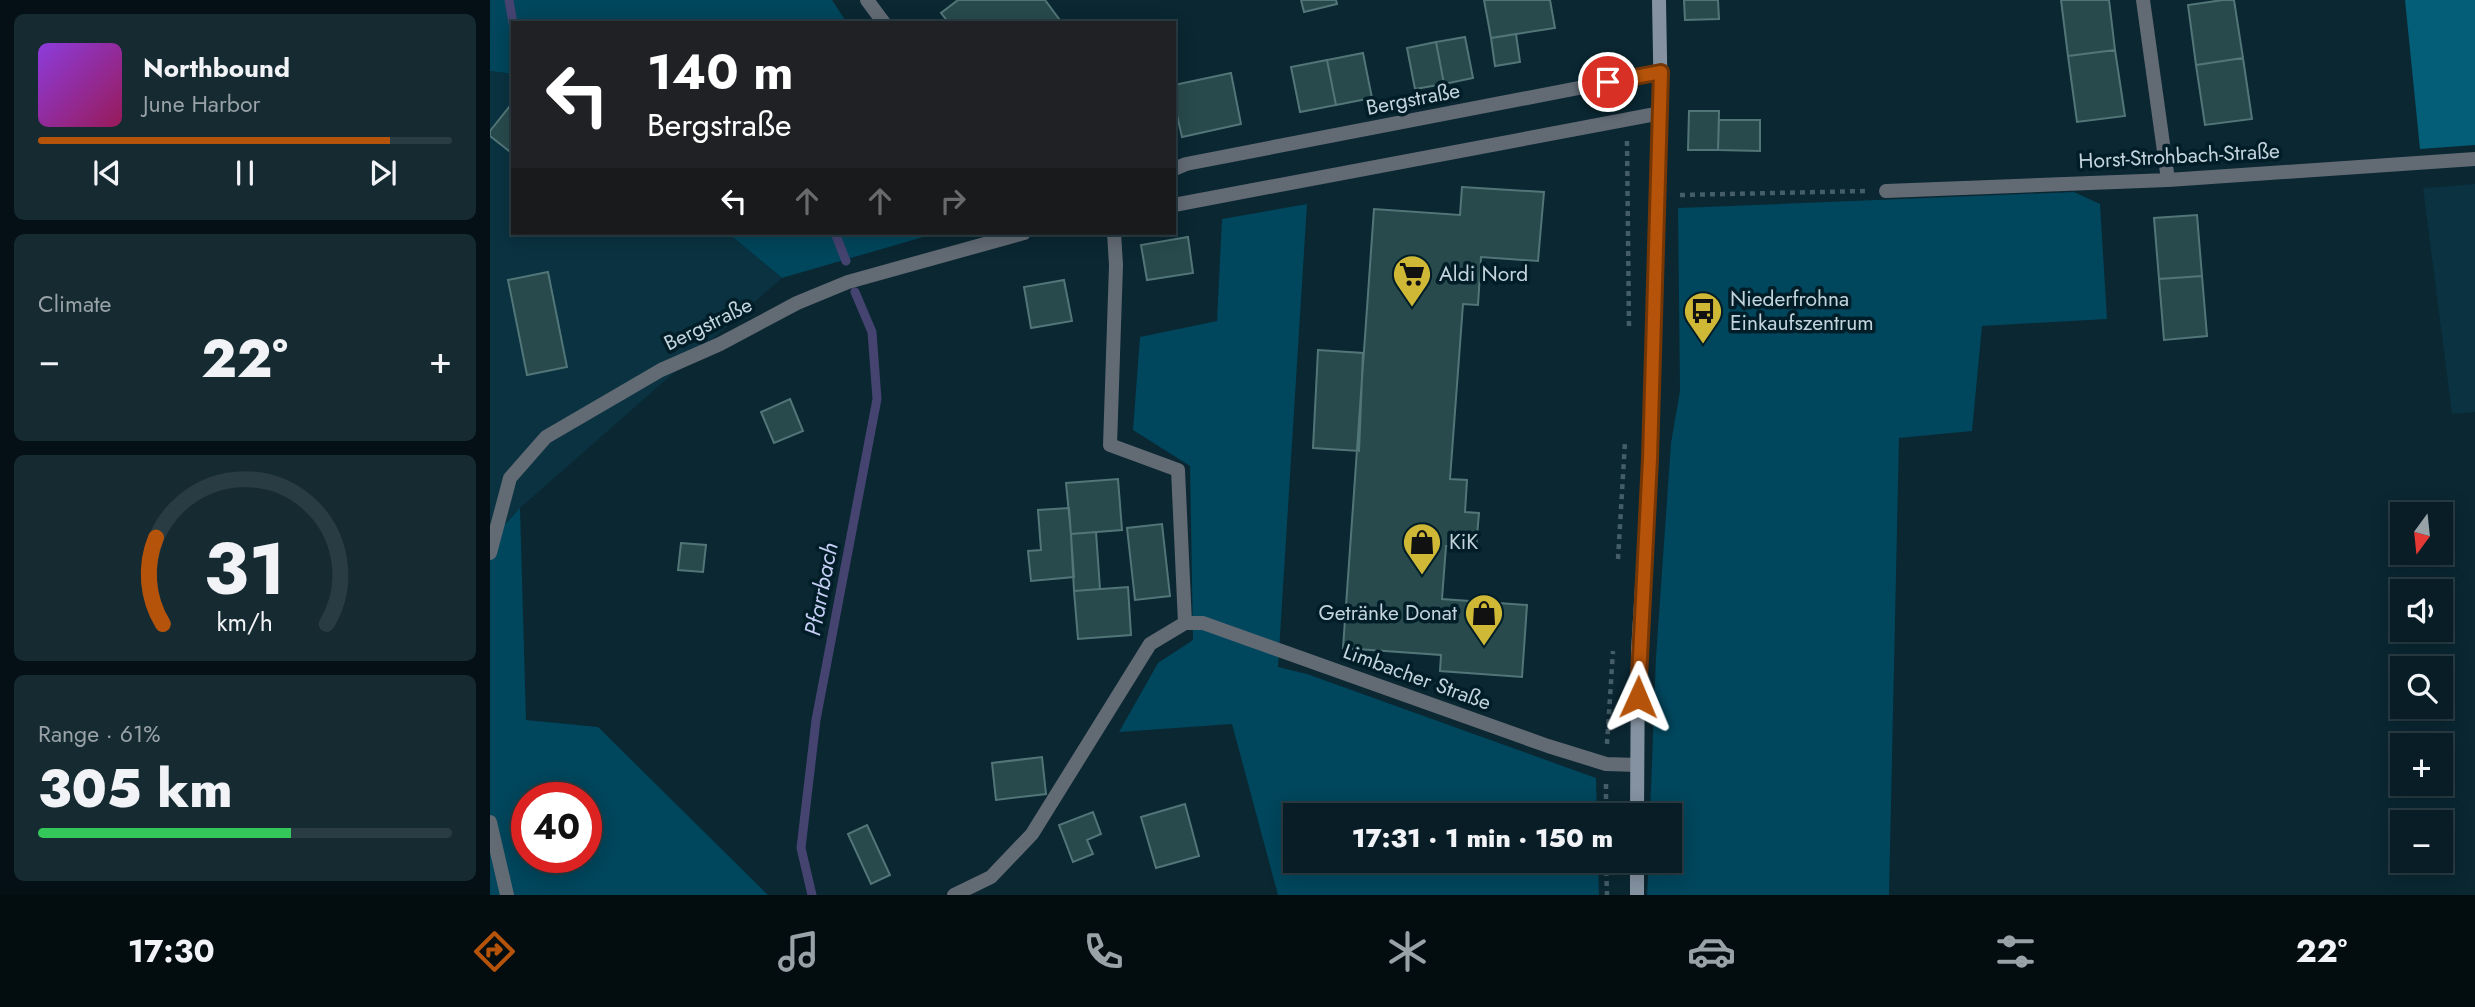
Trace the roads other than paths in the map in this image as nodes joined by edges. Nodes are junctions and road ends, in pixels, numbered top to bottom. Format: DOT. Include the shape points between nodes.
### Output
graph roads {
  1 [pos="867,0"];
  2 [pos="1659,0"];
  3 [pos="2143,0"];
  4 [pos="883,21"];
  5 [pos="1661,72"];
  6 [pos="1661,113"];
  7 [pos="2475,159"];
  8 [pos="1176,168"];
  9 [pos="2168,180"];
  10 [pos="1886,191"];
  11 [pos="1176,205"];
  12 [pos="1017,235"];
  13 [pos="1114,235"];
  14 [pos="490,553"];
  15 [pos="1185,623"];
  16 [pos="1637,765"];
  17 [pos="1637,803"];
  18 [pos="490,822"];
  19 [pos="1637,873"];
  20 [pos="507,895"];
  21 [pos="954,895"];
  22 [pos="1637,895"];
  1 -- 4 [label="street"];
  2 -- 5 [label="street"];
  3 -- 9 [label="street"];
  5 -- 6 [label="street"];
  5 -- 8 [label="street, Bergstraße"];
  6 -- 11 [label="street"];
  6 -- 16 [label="street"];
  7 -- 9 [label="street, Horst-Strohbach-Straße"];
  9 -- 10 [label="street, Horst-Strohbach-Straße"];
  12 -- 14 [label="street, Bergstraße" via="848,282 797,303 660,370 546,437 510,478"];
  13 -- 15 [label="street" via="1110,445 1178,470"];
  15 -- 16 [label="street, Limbacher Straße" via="1203,623 1548,746 1606,764"];
  15 -- 21 [label="street" via="1150,644 1032,834 991,877"];
  16 -- 17 [label="street"];
  18 -- 20 [label="street"];
  19 -- 22 [label="street"];
}
